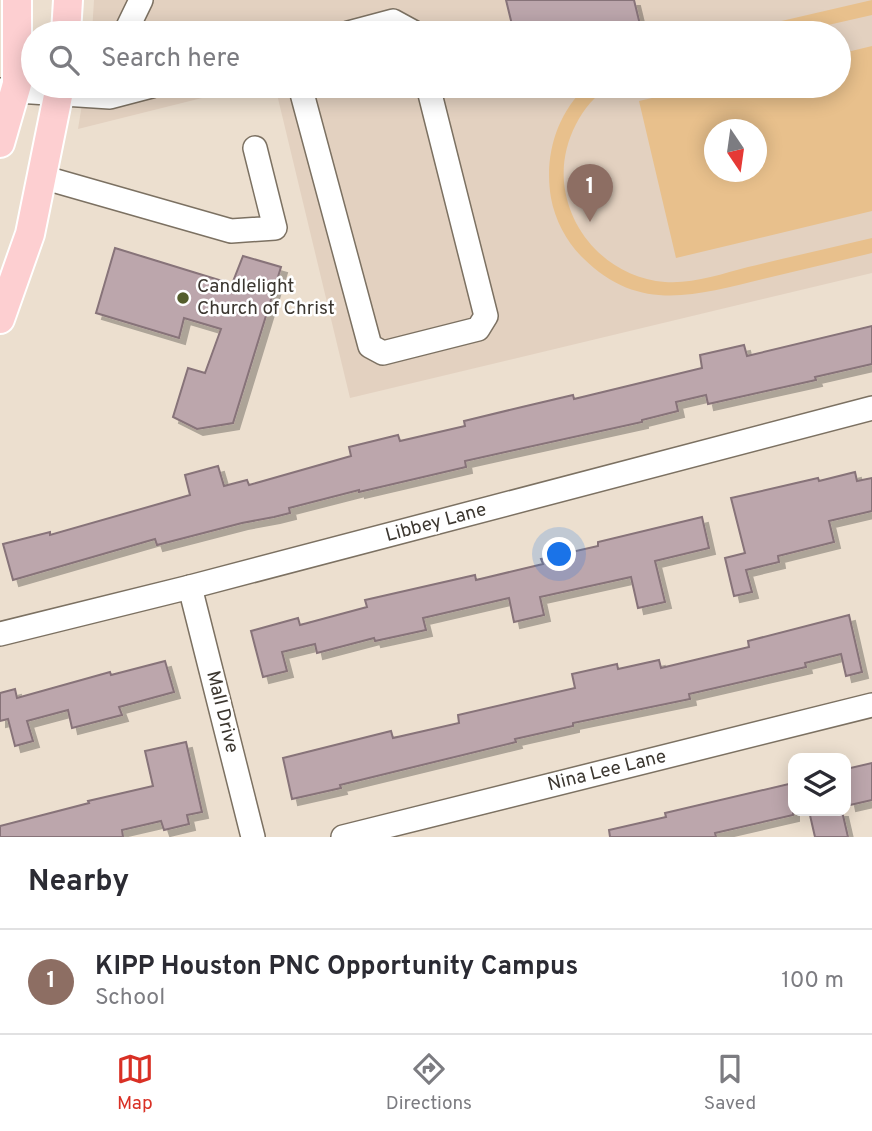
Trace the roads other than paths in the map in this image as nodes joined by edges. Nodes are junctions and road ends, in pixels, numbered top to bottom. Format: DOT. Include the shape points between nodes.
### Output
graph roads {
  1 [pos="68,0"];
  2 [pos="141,0"];
  3 [pos="12,6"];
  4 [pos="67,21"];
  5 [pos="131,21"];
  6 [pos="7,91"];
  7 [pos="58,98"];
  8 [pos="303,98"];
  9 [pos="431,98"];
  10 [pos="0,143"];
  11 [pos="255,148"];
  12 [pos="42,177"];
  13 [pos="0,319"];
  14 [pos="872,408"];
  15 [pos="190,587"];
  16 [pos="0,634"];
  17 [pos="872,705"];
  18 [pos="253,837"];
  19 [pos="343,837"];
  1 -- 4 [label="main road"];
  2 -- 5 [label="street"];
  3 -- 6 [label="main road"];
  6 -- 10 [label="main road"];
  7 -- 12 [label="main road"];
  8 -- 9 [label="street" via="370,346 383,353 478,329 486,316"];
  11 -- 12 [label="street" via="275,228 231,231"];
  12 -- 13 [label="main road" via="30,234"];
  14 -- 15 [label="street, Libbey Lane"];
  15 -- 16 [label="street, Libbey Lane"];
  15 -- 18 [label="street, Mall Drive"];
  17 -- 19 [label="street, Nina Lee Lane"];
}
